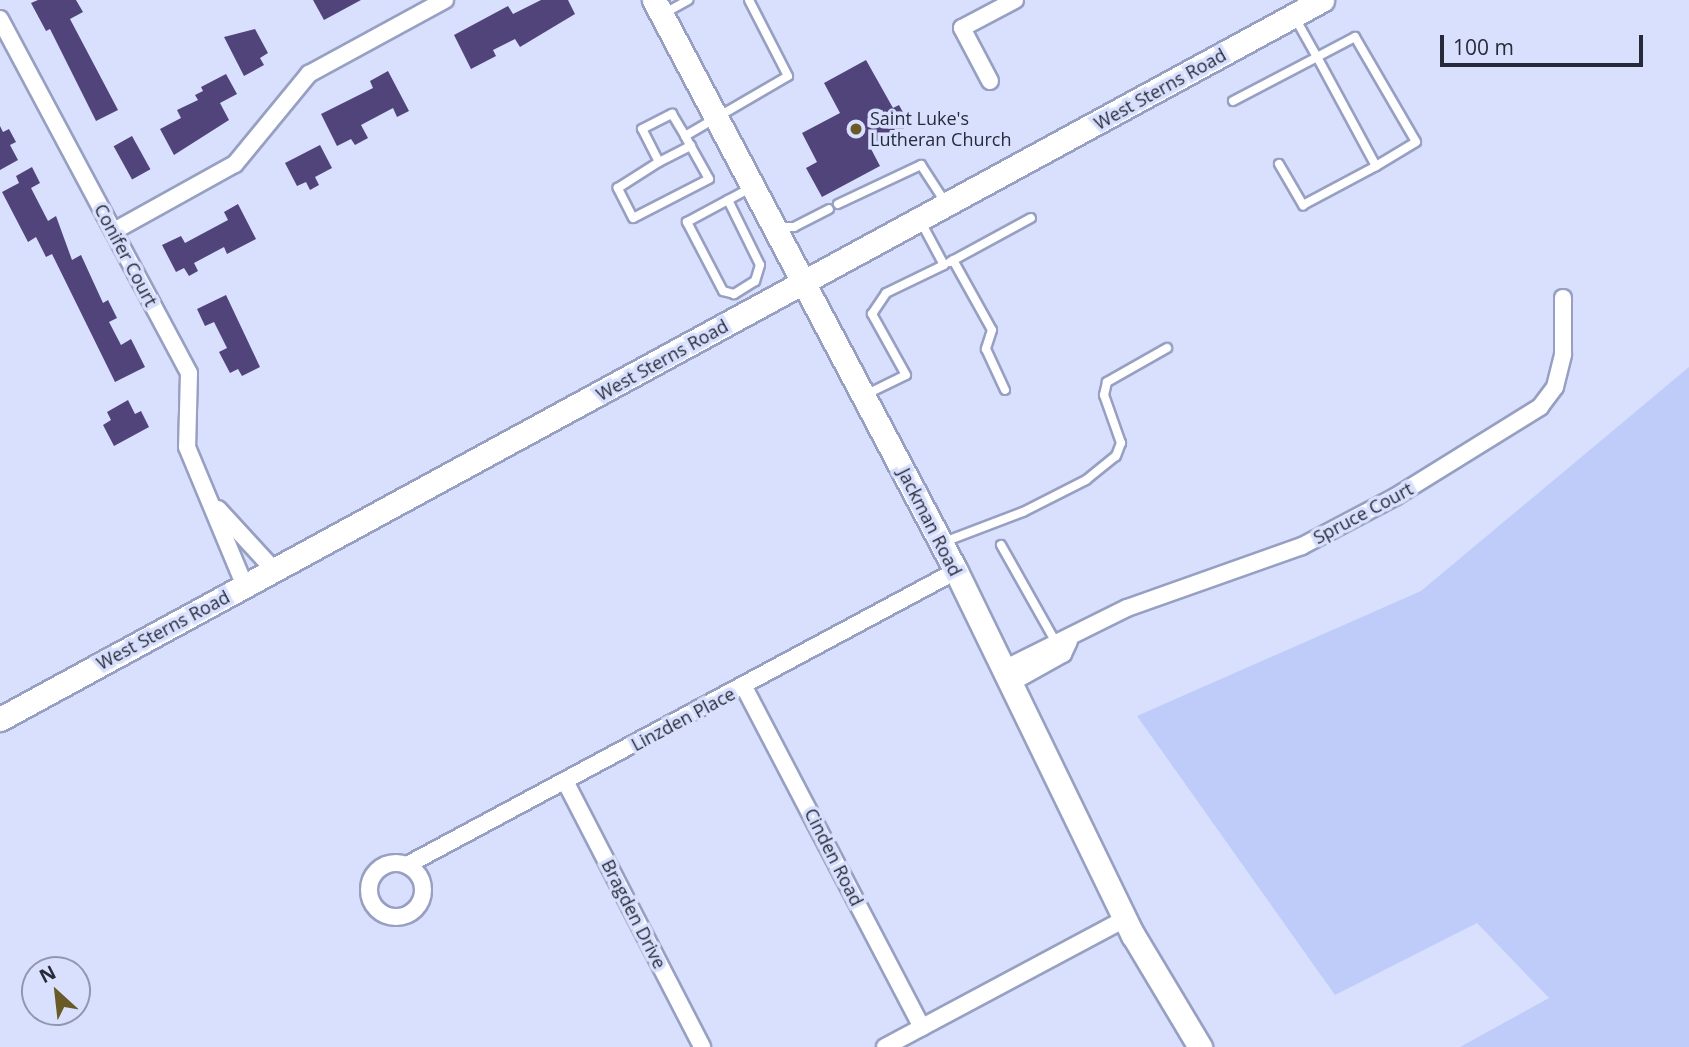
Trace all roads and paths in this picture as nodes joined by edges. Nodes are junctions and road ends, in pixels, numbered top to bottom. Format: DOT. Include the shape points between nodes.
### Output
graph roads {
  1 [pos="445,0"];
  2 [pos="688,0"];
  3 [pos="749,0"];
  4 [pos="1015,0"];
  5 [pos="1322,0"];
  6 [pos="658,7"];
  7 [pos="1293,16"];
  8 [pos="0,19"];
  9 [pos="1317,57"];
  10 [pos="990,81"];
  11 [pos="1233,101"];
  12 [pos="718,120"];
  13 [pos="685,136"];
  14 [pos="691,146"];
  15 [pos="659,163"];
  16 [pos="1279,164"];
  17 [pos="1376,166"];
  18 [pos="754,186"];
  19 [pos="728,200"];
  20 [pos="838,204"];
  21 [pos="947,205"];
  22 [pos="829,209"];
  23 [pos="1031,218"];
  24 [pos="920,220"];
  25 [pos="776,228"];
  26 [pos="114,232"];
  27 [pos="953,260"];
  28 [pos="944,265"];
  29 [pos="805,282"];
  30 [pos="1563,298"];
  31 [pos="1167,348"];
  32 [pos="1005,390"];
  33 [pos="864,395"];
  34 [pos="212,502"];
  35 [pos="941,543"];
  36 [pos="1001,545"];
  37 [pos="274,570"];
  38 [pos="956,571"];
  39 [pos="245,586"];
  40 [pos="1062,641"];
  41 [pos="1005,677"];
  42 [pos="744,687"];
  43 [pos="0,719"];
  44 [pos="565,781"];
  45 [pos="409,864"];
  46 [pos="1125,919"];
  47 [pos="922,1027"];
  48 [pos="702,1047"];
  49 [pos="885,1047"];
  50 [pos="1200,1047"];
  1 -- 26 [label="street" via="309,74 235,164"];
  2 -- 6 [label="lane"];
  3 -- 12 [label="lane" via="789,73"];
  4 -- 10 [label="street" via="962,28"];
  5 -- 7 [label="main road, West Sterns Road"];
  6 -- 12 [label="main road, Jackman Road"];
  7 -- 9 [label="lane"];
  7 -- 21 [label="main road, West Sterns Road"];
  8 -- 26 [label="street, Conifer Court"];
  9 -- 11 [label="lane"];
  9 -- 17 [label="lane"];
  9 -- 17 [label="lane" via="1355,37 1416,142"];
  12 -- 13 [label="lane"];
  12 -- 18 [label="main road, Jackman Road"];
  13 -- 14 [label="lane"];
  13 -- 15 [label="lane" via="672,114 642,130"];
  14 -- 15 [label="lane"];
  14 -- 15 [label="lane" via="709,179 633,218 618,188"];
  16 -- 17 [label="lane" via="1304,205"];
  18 -- 19 [label="lane"];
  18 -- 25 [label="main road, Jackman Road"];
  19 -- 19 [label="lane" via="687,222 723,290 734,294 755,281 760,265"];
  20 -- 21 [label="lane" via="921,164"];
  21 -- 24 [label="main road, West Sterns Road"];
  22 -- 25 [label="lane" via="794,226"];
  23 -- 27 [label="lane"];
  24 -- 28 [label="lane"];
  24 -- 29 [label="main road, West Sterns Road"];
  25 -- 29 [label="main road, Jackman Road"];
  26 -- 34 [label="street, Conifer Court" via="189,373 187,447"];
  27 -- 28 [label="lane"];
  27 -- 32 [label="lane" via="992,330 985,349"];
  28 -- 33 [label="lane" via="886,293 873,314 906,375"];
  29 -- 33 [label="main road, Jackman Road"];
  29 -- 37 [label="main road, West Sterns Road"];
  30 -- 40 [label="street, Spruce Court" via="1563,354 1555,387 1539,407 1395,498 1302,545 1127,608"];
  31 -- 35 [label="lane" via="1107,382 1104,395 1121,443 1116,456 1086,480 1023,512"];
  33 -- 35 [label="main road, Jackman Road"];
  34 -- 37 [label="street, Conifer Court"];
  34 -- 39 [label="street, Conifer Court"];
  35 -- 38 [label="main road, Jackman Road"];
  36 -- 40 [label="lane"];
  37 -- 39 [label="main road, West Sterns Road"];
  38 -- 41 [label="main road, Jackman Road"];
  38 -- 42 [label="street, Linzden Place"];
  39 -- 43 [label="main road, West Sterns Road"];
  40 -- 41 [label="street, Spruce Court" via="1063,654"];
  41 -- 46 [label="main road, Jackman Road"];
  42 -- 44 [label="street, Linzden Place"];
  42 -- 47 [label="street, Cinden Road"];
  44 -- 45 [label="street, Linzden Place"];
  44 -- 48 [label="street, Bragden Drive"];
  46 -- 47 [label="street"];
  46 -- 50 [label="main road, Jackman Road"];
  47 -- 49 [label="street"];
}
